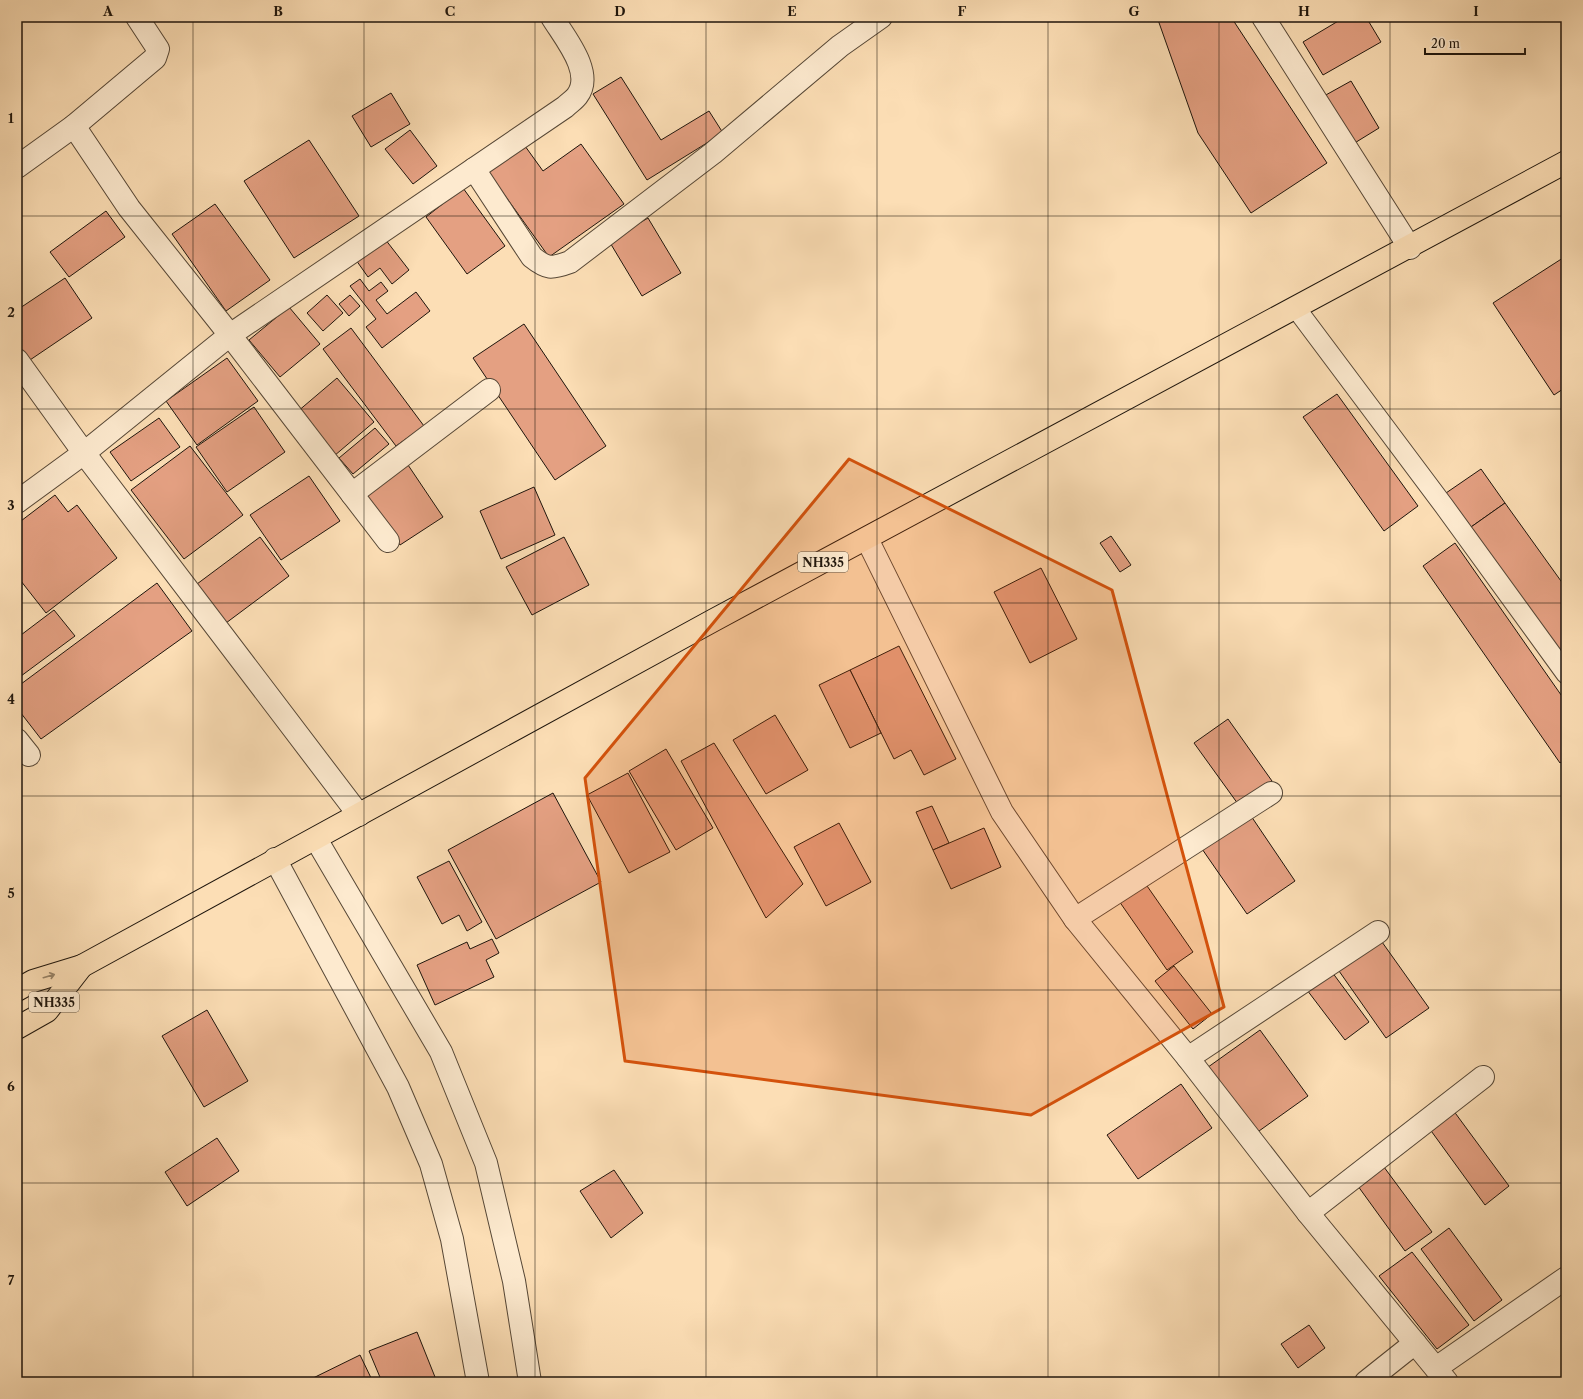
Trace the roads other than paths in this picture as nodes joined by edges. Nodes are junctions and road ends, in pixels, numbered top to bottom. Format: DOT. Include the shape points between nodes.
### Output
graph roads {
  1 [pos="137,17"];
  2 [pos="552,17"];
  3 [pos="881,17"];
  4 [pos="1263,17"];
  5 [pos="74,126"];
  6 [pos="1566,162"];
  7 [pos="17,167"];
  8 [pos="474,169"];
  9 [pos="1410,248"];
  10 [pos="1295,307"];
  11 [pos="230,335"];
  12 [pos="17,360"];
  13 [pos="489,390"];
  14 [pos="84,453"];
  15 [pos="352,494"];
  16 [pos="17,502"];
  17 [pos="867,539"];
  18 [pos="388,541"];
  19 [pos="1566,674"];
  20 [pos="1271,793"];
  21 [pos="359,815"];
  22 [pos="316,839"];
  23 [pos="275,859"];
  24 [pos="1075,919"];
  25 [pos="1378,932"];
  26 [pos="82,966"];
  27 [pos="17,990"];
  28 [pos="17,1028"];
  29 [pos="1188,1058"];
  30 [pos="1483,1077"];
  31 [pos="1308,1213"];
  32 [pos="1566,1278"];
  33 [pos="1415,1343"];
  34 [pos="1441,1375"];
  35 [pos="478,1382"];
  36 [pos="530,1382"];
  37 [pos="1366,1382"];
  1 -- 5 [label="street" via="158,49 155,58"];
  2 -- 8 [label="street" via="581,64 583,80 578,95 565,107"];
  3 -- 8 [label="street" via="840,46 713,154 570,262 555,268 543,266 532,257"];
  4 -- 9 [label="street"];
  5 -- 7 [label="street"];
  5 -- 11 [label="street" via="129,208"];
  6 -- 9 [label="highway, NH335"];
  8 -- 11 [label="street"];
  9 -- 10 [label="highway, NH335"];
  10 -- 17 [label="highway, NH335"];
  10 -- 19 [label="lane"];
  11 -- 14 [label="street"];
  11 -- 15 [label="street"];
  12 -- 14 [label="street"];
  13 -- 15 [label="street"];
  14 -- 16 [label="street"];
  14 -- 21 [label="street"];
  15 -- 18 [label="street"];
  17 -- 21 [label="highway, NH335"];
  17 -- 24 [label="street" via="1002,812"];
  20 -- 24 [label="street"];
  21 -- 22 [label="highway, NH335"];
  22 -- 23 [label="highway, NH335"];
  22 -- 36 [label="street" via="441,1052 486,1163 514,1281"];
  23 -- 26 [label="highway, NH335"];
  23 -- 35 [label="street" via="398,1087 431,1164 452,1239"];
  24 -- 29 [label="street"];
  25 -- 29 [label="street"];
  27 -- 26 [label="highway, NH335, one-way" via="33,981"];
  26 -- 28 [label="highway, NH335" via="47,1011"];
  29 -- 31 [label="street"];
  30 -- 31 [label="street"];
  31 -- 33 [label="street"];
  32 -- 34 [label="street"];
  33 -- 34 [label="street"];
  33 -- 37 [label="street"];
}
